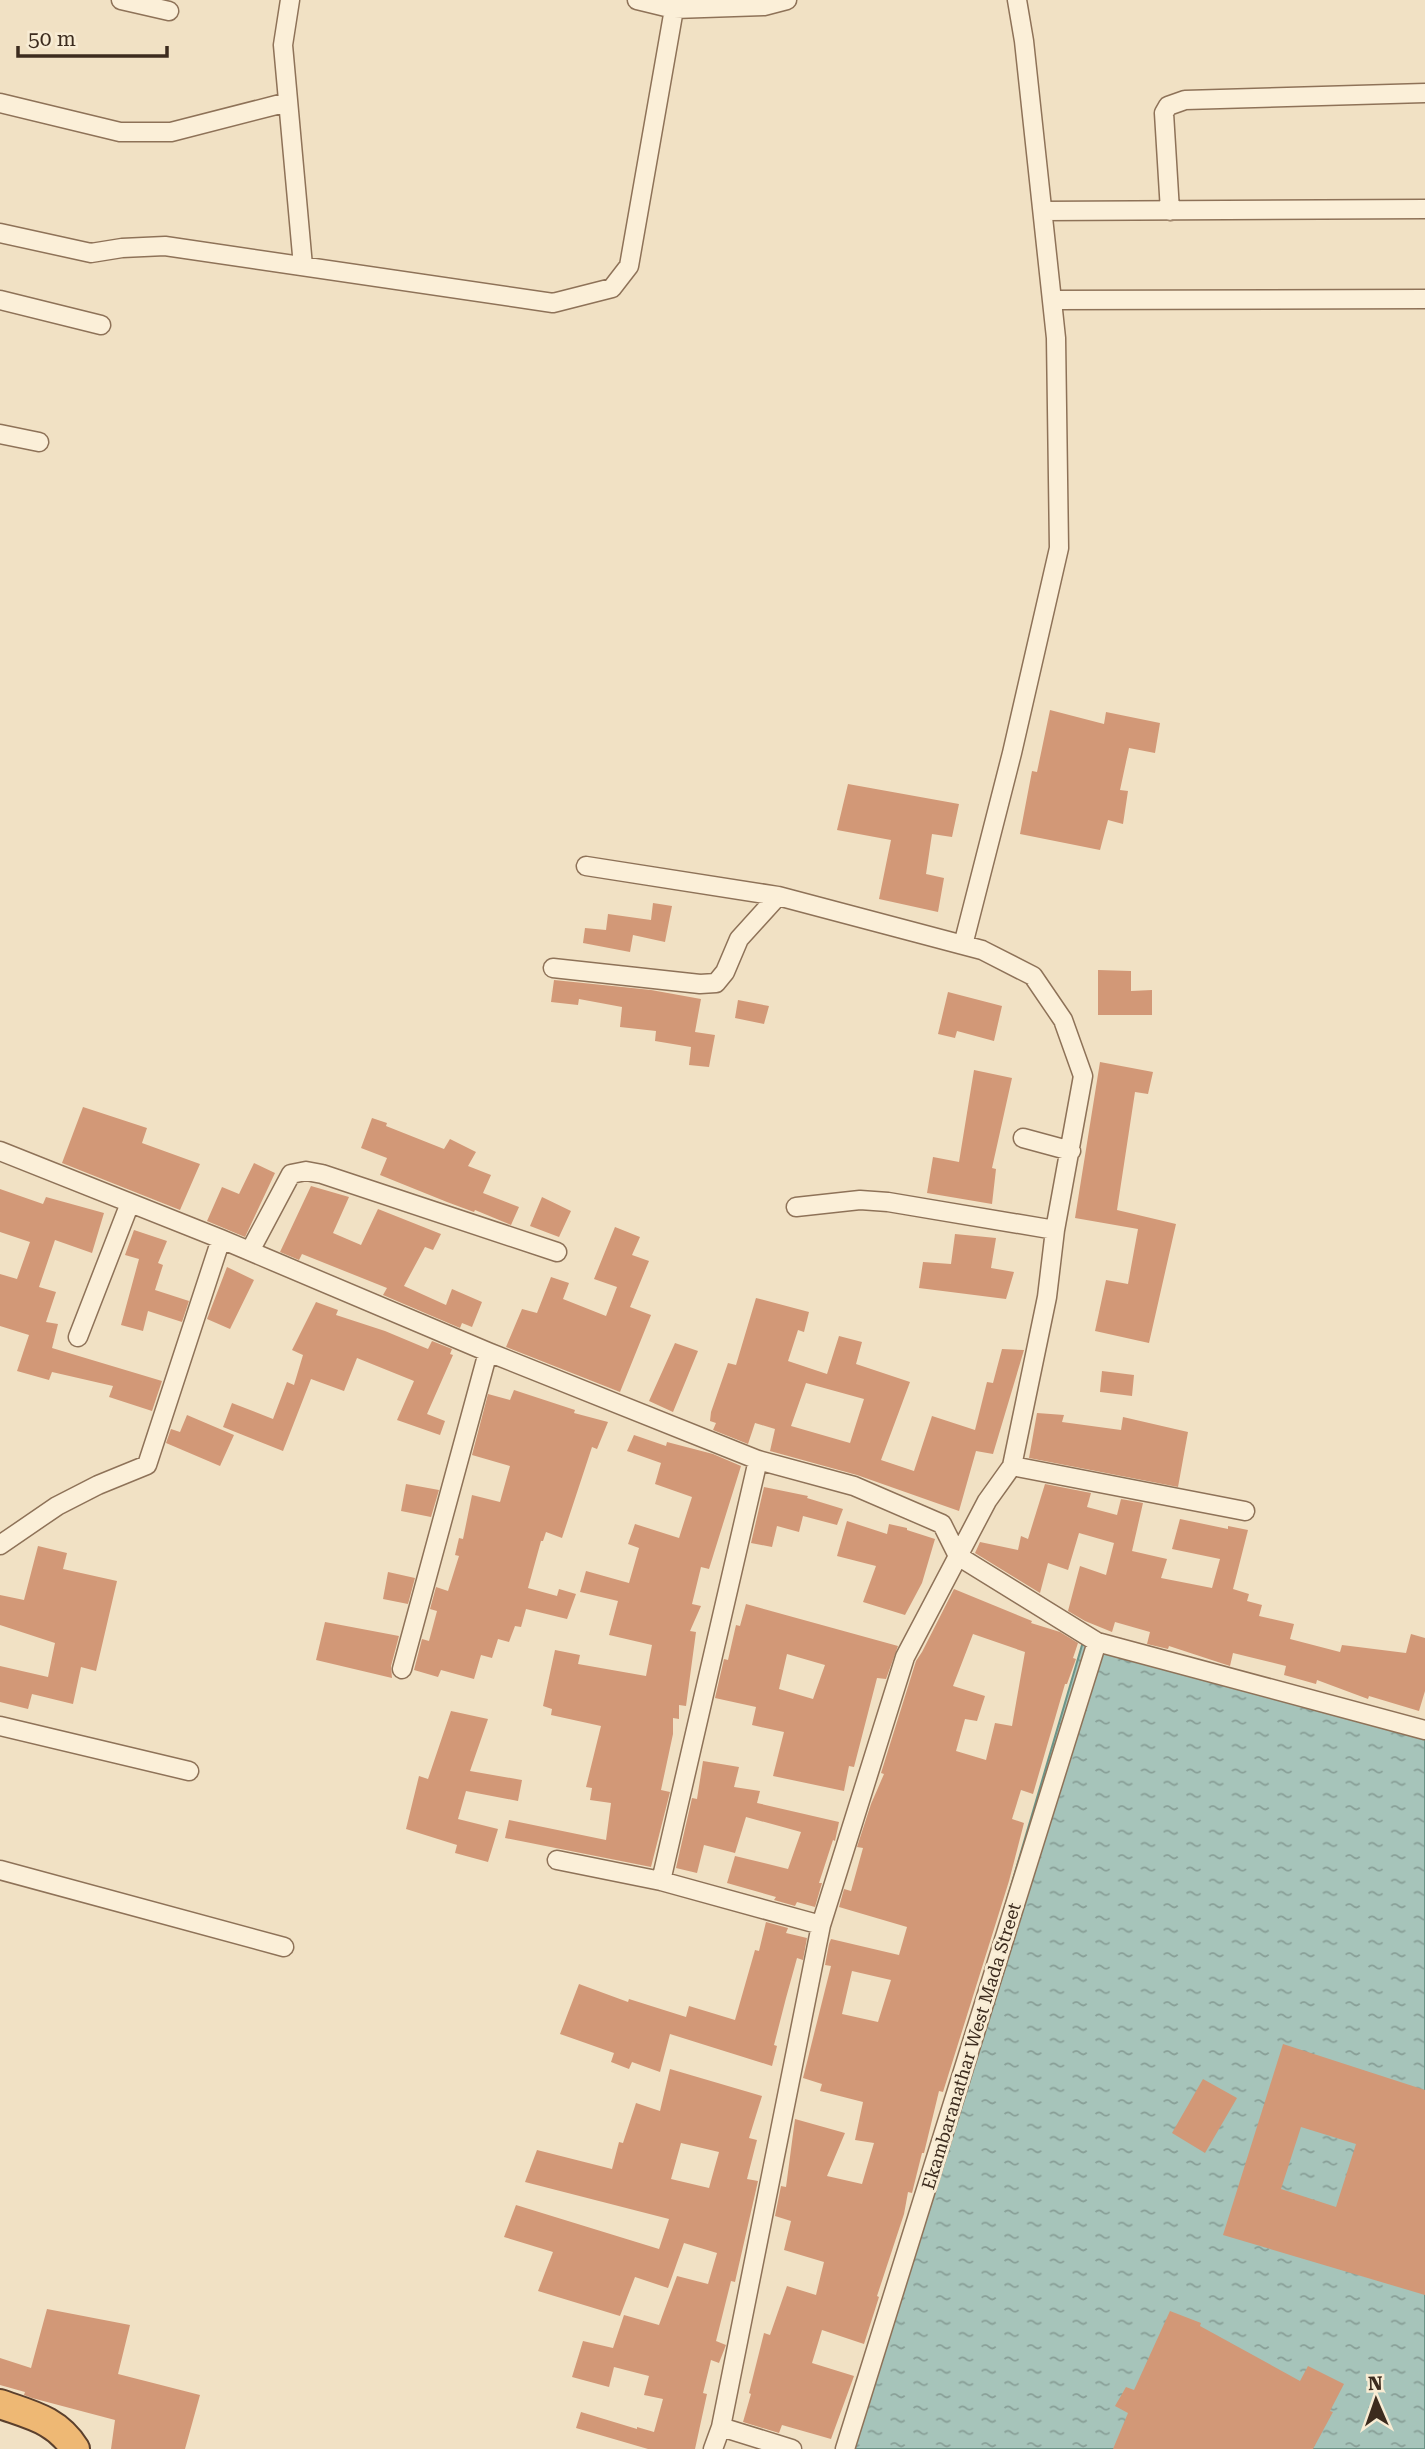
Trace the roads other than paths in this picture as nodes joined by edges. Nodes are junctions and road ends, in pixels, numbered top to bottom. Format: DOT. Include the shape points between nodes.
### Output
graph roads {
  1 [pos="121,0"];
  2 [pos="290,0"];
  3 [pos="637,0"];
  4 [pos="787,0"];
  5 [pos="1017,0"];
  6 [pos="674,9"];
  7 [pos="169,11"];
  8 [pos="1425,93"];
  9 [pos="288,102"];
  10 [pos="0,103"];
  11 [pos="1425,209"];
  12 [pos="1043,211"];
  13 [pos="1170,211"];
  14 [pos="0,233"];
  15 [pos="303,266"];
  16 [pos="1425,299"];
  17 [pos="0,300"];
  18 [pos="1052,300"];
  19 [pos="101,325"];
  20 [pos="0,434"];
  21 [pos="38,442"];
  22 [pos="586,866"];
  23 [pos="778,896"];
  24 [pos="963,945"];
  25 [pos="553,968"];
  26 [pos="1023,1138"];
  27 [pos="0,1151"];
  28 [pos="1071,1151"];
  29 [pos="130,1203"];
  30 [pos="796,1207"];
  31 [pos="1055,1230"];
  32 [pos="221,1239"];
  33 [pos="250,1251"];
  34 [pos="557,1252"];
  35 [pos="78,1337"];
  36 [pos="488,1352"];
  37 [pos="758,1460"];
  38 [pos="1012,1466"];
  39 [pos="1245,1511"];
  40 [pos="0,1545"];
  41 [pos="958,1556"];
  42 [pos="1097,1642"];
  43 [pos="402,1669"];
  44 [pos="0,1726"];
  45 [pos="1425,1730"];
  46 [pos="189,1771"];
  47 [pos="556,1860"];
  48 [pos="0,1870"];
  49 [pos="662,1881"];
  50 [pos="821,1925"];
  51 [pos="284,1947"];
  52 [pos="0,2404"];
  53 [pos="721,2427"];
  54 [pos="75,2449"];
  55 [pos="713,2449"];
  56 [pos="792,2449"];
  57 [pos="845,2449"];
  1 -- 7 [label="street"];
  2 -- 9 [label="street" via="283,45"];
  3 -- 6 [label="street"];
  4 -- 6 [label="street" via="764,6"];
  5 -- 12 [label="street"];
  6 -- 15 [label="street" via="629,265 612,288 553,303"];
  8 -- 13 [label="street" via="1185,100 1168,106 1164,113"];
  9 -- 10 [label="street" via="171,132 120,132"];
  9 -- 15 [label="street"];
  11 -- 13 [label="street"];
  12 -- 13 [label="street"];
  12 -- 18 [label="street"];
  14 -- 15 [label="street" via="91,253 165,246"];
  16 -- 18 [label="street"];
  17 -- 19 [label="street"];
  18 -- 24 [label="street" via="1059,548"];
  20 -- 21 [label="street"];
  22 -- 23 [label="street"];
  23 -- 24 [label="street"];
  23 -- 25 [label="street" via="738,939 716,983"];
  24 -- 28 [label="street" via="1033,976 1063,1020 1083,1076"];
  26 -- 28 [label="street"];
  27 -- 29 [label="street"];
  28 -- 31 [label="street"];
  29 -- 32 [label="street"];
  29 -- 35 [label="street"];
  30 -- 31 [label="street" via="860,1200 888,1202"];
  31 -- 38 [label="street" via="1047,1297"];
  32 -- 33 [label="street"];
  32 -- 40 [label="street" via="147,1465 57,1506"];
  33 -- 34 [label="street" via="290,1174 306,1171"];
  33 -- 36 [label="street"];
  36 -- 37 [label="street"];
  36 -- 43 [label="street"];
  37 -- 41 [label="street" via="854,1486 942,1524"];
  37 -- 49 [label="street"];
  38 -- 39 [label="street"];
  38 -- 41 [label="street"];
  41 -- 42 [label="street"];
  41 -- 50 [label="street" via="905,1657"];
  42 -- 45 [label="street"];
  42 -- 57 [label="street, Ekambaranathar West Mada Street"];
  44 -- 46 [label="street"];
  47 -- 49 [label="street"];
  48 -- 51 [label="street"];
  49 -- 50 [label="street"];
  50 -- 53 [label="street"];
  52 -- 54 [label="highway" via="45,2420 66,2434"];
  53 -- 55 [label="street"];
  53 -- 56 [label="street"];
}
